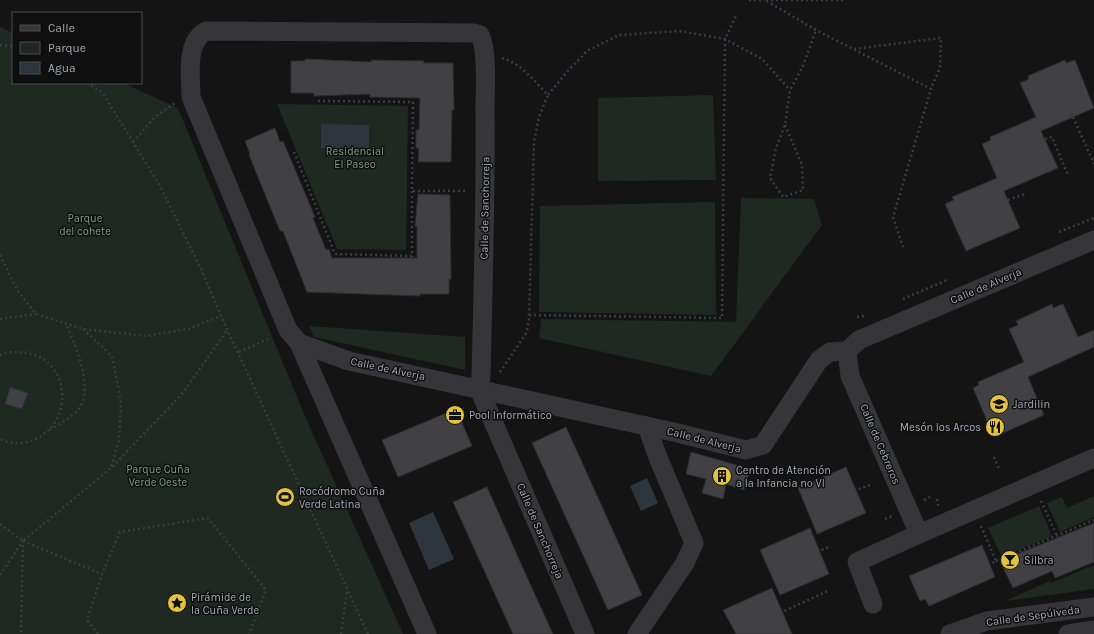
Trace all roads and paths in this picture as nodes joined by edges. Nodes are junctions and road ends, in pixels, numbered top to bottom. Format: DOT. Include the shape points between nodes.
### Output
graph roads {
  1 [pos="749,0"];
  2 [pos="765,0"];
  3 [pos="843,0"];
  4 [pos="736,16"];
  5 [pos="816,30"];
  6 [pos="725,39"];
  7 [pos="0,45"];
  8 [pos="12,46"];
  9 [pos="853,49"];
  10 [pos="500,57"];
  11 [pos="89,84"];
  12 [pos="930,89"];
  13 [pos="790,90"];
  14 [pos="548,95"];
  15 [pos="318,100"];
  16 [pos="175,102"];
  17 [pos="1069,108"];
  18 [pos="785,125"];
  19 [pos="1045,139"];
  20 [pos="133,142"];
  21 [pos="294,152"];
  22 [pos="1094,164"];
  23 [pos="1068,175"];
  24 [pos="412,191"];
  25 [pos="468,191"];
  26 [pos="1025,194"];
  27 [pos="1008,200"];
  28 [pos="1094,218"];
  29 [pos="1059,232"];
  30 [pos="1094,240"];
  31 [pos="903,247"];
  32 [pos="0,256"];
  33 [pos="949,279"];
  34 [pos="899,301"];
  35 [pos="36,314"];
  36 [pos="529,315"];
  37 [pos="221,316"];
  38 [pos="864,316"];
  39 [pos="857,317"];
  40 [pos="0,319"];
  41 [pos="66,323"];
  42 [pos="83,329"];
  43 [pos="228,329"];
  44 [pos="271,338"];
  45 [pos="299,343"];
  46 [pos="847,351"];
  47 [pos="239,352"];
  48 [pos="0,355"];
  49 [pos="498,376"];
  50 [pos="478,390"];
  51 [pos="647,426"];
  52 [pos="48,432"];
  53 [pos="0,439"];
  54 [pos="994,457"];
  55 [pos="1094,458"];
  56 [pos="111,468"];
  57 [pos="1000,471"];
  58 [pos="870,485"];
  59 [pos="854,491"];
  60 [pos="932,496"];
  61 [pos="1041,501"];
  62 [pos="920,502"];
  63 [pos="1094,520"];
  64 [pos="0,524"];
  65 [pos="983,530"];
  66 [pos="919,534"];
  67 [pos="1057,537"];
  68 [pos="24,541"];
  69 [pos="831,546"];
  70 [pos="817,552"];
  71 [pos="996,561"];
  72 [pos="990,564"];
  73 [pos="102,574"];
  74 [pos="0,575"];
  75 [pos="830,590"];
  76 [pos="347,591"];
  77 [pos="872,604"];
  78 [pos="1094,607"];
  79 [pos="780,613"];
  80 [pos="1094,630"];
  81 [pos="21,634"];
  82 [pos="98,634"];
  83 [pos="249,634"];
  84 [pos="341,634"];
  85 [pos="368,634"];
  86 [pos="427,634"];
  87 [pos="585,634"];
  88 [pos="637,634"];
  89 [pos="950,634"];
  90 [pos="1068,634"];
  1 -- 2 [label="path"];
  2 -- 3 [label="path"];
  2 -- 5 [label="path"];
  4 -- 6 [label="path"];
  5 -- 9 [label="path"];
  5 -- 13 [label="path" via="803,66"];
  6 -- 13 [label="path" via="762,59"];
  6 -- 14 [label="path" via="680,31 619,35 587,52"];
  6 -- 36 [label="path" via="722,318"];
  7 -- 8 [label="path"];
  9 -- 12 [label="path"];
  9 -- 12 [label="path" via="942,38 940,68"];
  10 -- 14 [label="path" via="511,60"];
  11 -- 20 [label="path" via="102,92"];
  12 -- 31 [label="path" via="893,217"];
  13 -- 18 [label="path"];
  14 -- 36 [label="path" via="539,117 534,142"];
  15 -- 24 [label="path" via="413,102"];
  16 -- 20 [label="path" via="155,117"];
  17 -- 22 [label="path"];
  18 -- 18 [label="path" via="802,165 803,190 783,198 770,178 776,148"];
  19 -- 23 [label="path" via="1052,137"];
  20 -- 37 [label="path" via="170,207"];
  21 -- 24 [label="path" via="335,254 412,256"];
  24 -- 25 [label="path"];
  26 -- 27 [label="path"];
  28 -- 29 [label="path"];
  30 -- 46 [label="street, Calle de Alverja" via="859,340"];
  32 -- 35 [label="path" via="17,290"];
  33 -- 34 [label="path"];
  35 -- 40 [label="path"];
  35 -- 41 [label="path"];
  36 -- 49 [label="path" via="527,332"];
  37 -- 42 [label="path" via="188,329 146,336"];
  37 -- 43 [label="path"];
  38 -- 39 [label="path"];
  41 -- 42 [label="path"];
  41 -- 52 [label="path" via="82,362 85,393 78,410"];
  42 -- 56 [label="path" via="112,356 121,402 119,440"];
  43 -- 47 [label="path"];
  43 -- 56 [label="path" via="182,394"];
  44 -- 47 [label="path"];
  45 -- 50 [label="street, Calle de Alverja" via="349,360"];
  45 -- 50 [label="street, Calle de Sanchorreja" via="288,330 191,97 194,42 199,34 206,31 474,33 480,35 483,41 485,76 486,179 481,376"];
  45 -- 86 [label="street"];
  46 -- 51 [label="street, Calle de Alverja" via="830,352 819,360 763,445 746,450"];
  46 -- 66 [label="street, Calle de Cebreros" via="850,376"];
  47 -- 76 [label="path"];
  48 -- 52 [label="path" via="18,352 33,354 47,362 57,374 62,389 62,405 58,419"];
  50 -- 51 [label="street, Calle de Alverja"];
  50 -- 87 [label="street, Calle de Sanchorreja"];
  51 -- 88 [label="street" via="694,543 685,563"];
  52 -- 53 [label="path" via="35,440 20,443"];
  54 -- 57 [label="path"];
  55 -- 66 [label="street"];
  56 -- 68 [label="path"];
  58 -- 59 [label="path"];
  60 -- 62 [label="path"];
  61 -- 67 [label="path"];
  63 -- 67 [label="path"];
  64 -- 68 [label="path"];
  65 -- 71 [label="path"];
  66 -- 77 [label="street" via="857,562"];
  67 -- 71 [label="path"];
  68 -- 73 [label="path"];
  68 -- 74 [label="path"];
  68 -- 81 [label="path"];
  69 -- 70 [label="path"];
  71 -- 72 [label="path"];
  73 -- 82 [label="path" via="87,620"];
  73 -- 83 [label="path" via="120,532 208,518 266,590"];
  75 -- 79 [label="path"];
  76 -- 84 [label="path"];
  76 -- 85 [label="path"];
  78 -- 89 [label="street, Calle de Sepúlveda" via="986,621"];
  80 -- 90 [label="street, Calle de Sepúlveda"];
}
